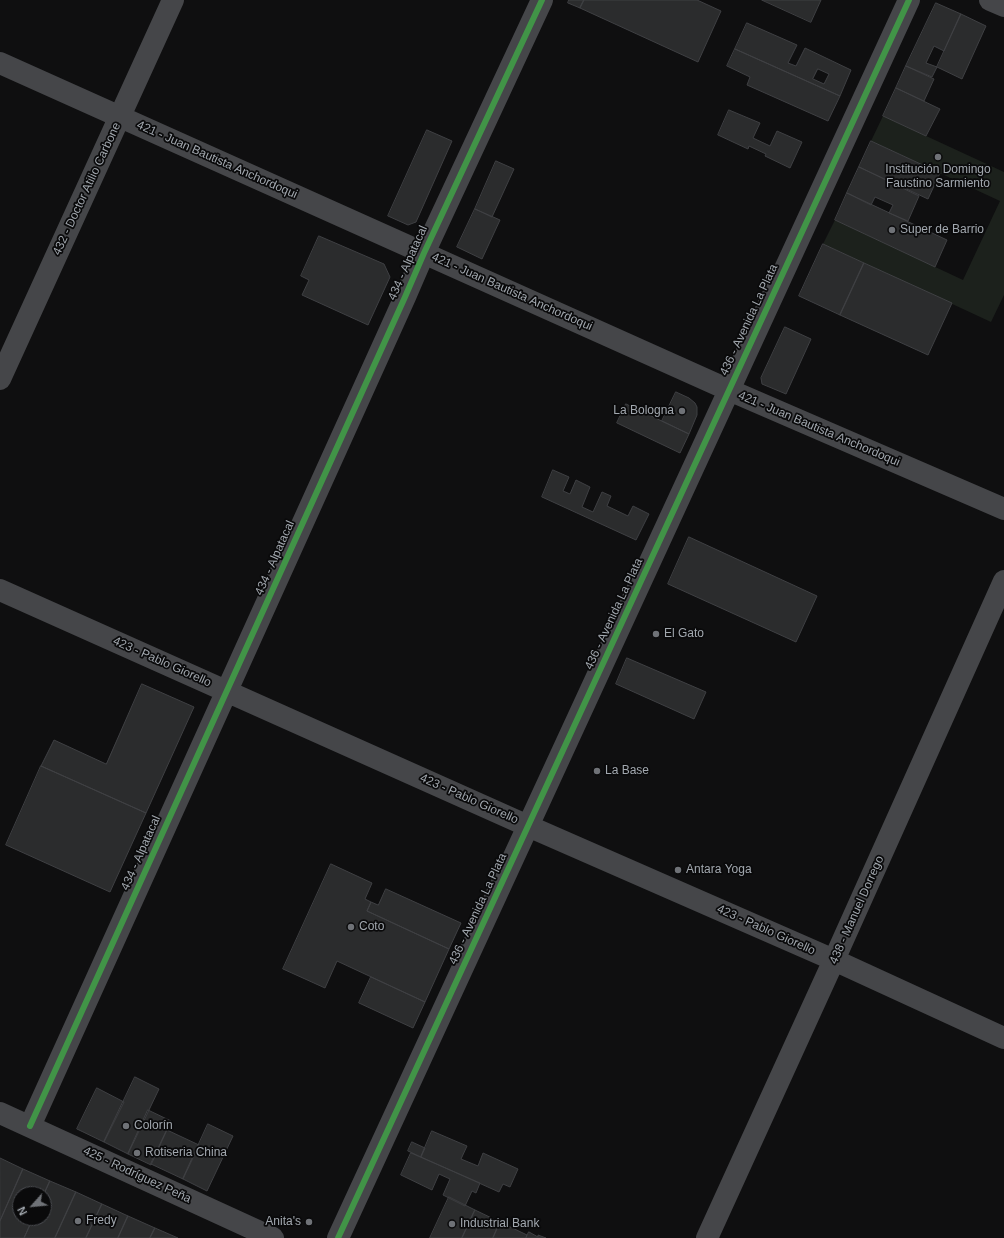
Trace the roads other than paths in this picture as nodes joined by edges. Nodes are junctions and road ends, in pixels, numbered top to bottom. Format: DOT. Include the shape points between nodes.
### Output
graph roads {
  1 [pos="173,0"];
  2 [pos="542,0"];
  3 [pos="909,0"];
  4 [pos="990,0"];
  5 [pos="1004,6"];
  6 [pos="0,63"];
  7 [pos="120,116"];
  8 [pos="424,253"];
  9 [pos="0,379"];
  10 [pos="729,390"];
  11 [pos="1004,509"];
  12 [pos="1004,581"];
  13 [pos="0,590"];
  14 [pos="227,691"];
  15 [pos="528,826"];
  16 [pos="834,960"];
  17 [pos="1004,1038"];
  18 [pos="0,1113"];
  19 [pos="30,1126"];
  20 [pos="273,1238"];
  21 [pos="338,1238"];
  22 [pos="707,1238"];
  1 -- 7 [label="street, 432 - Doctor Atilio Carbone"];
  2 -- 8 [label="street, 434 - Alpatacal"];
  3 -- 10 [label="street, 436 - Avenida La Plata"];
  4 -- 5 [label="street"];
  6 -- 7 [label="street, 421 - Juan Bautista Anchordoqui"];
  7 -- 8 [label="street, 421 - Juan Bautista Anchordoqui"];
  7 -- 9 [label="street, 432 - Doctor Atilio Carbone"];
  8 -- 10 [label="street, 421 - Juan Bautista Anchordoqui"];
  8 -- 14 [label="street, 434 - Alpatacal"];
  10 -- 11 [label="street, 421 - Juan Bautista Anchordoqui"];
  10 -- 15 [label="street, 436 - Avenida La Plata"];
  12 -- 16 [label="street, 438 - Manuel Dorrego"];
  13 -- 14 [label="street, 423 - Pablo Giorello"];
  14 -- 15 [label="street, 423 - Pablo Giorello"];
  14 -- 19 [label="street, 434 - Alpatacal"];
  15 -- 16 [label="street, 423 - Pablo Giorello"];
  15 -- 21 [label="street, 436 - Avenida La Plata"];
  16 -- 17 [label="street, 423 - Pablo Giorello"];
  16 -- 22 [label="street, 438 - Manuel Dorrego"];
  18 -- 19 [label="street, 425 - Rodríguez Peña"];
  19 -- 20 [label="street, 425 - Rodríguez Peña"];
}
